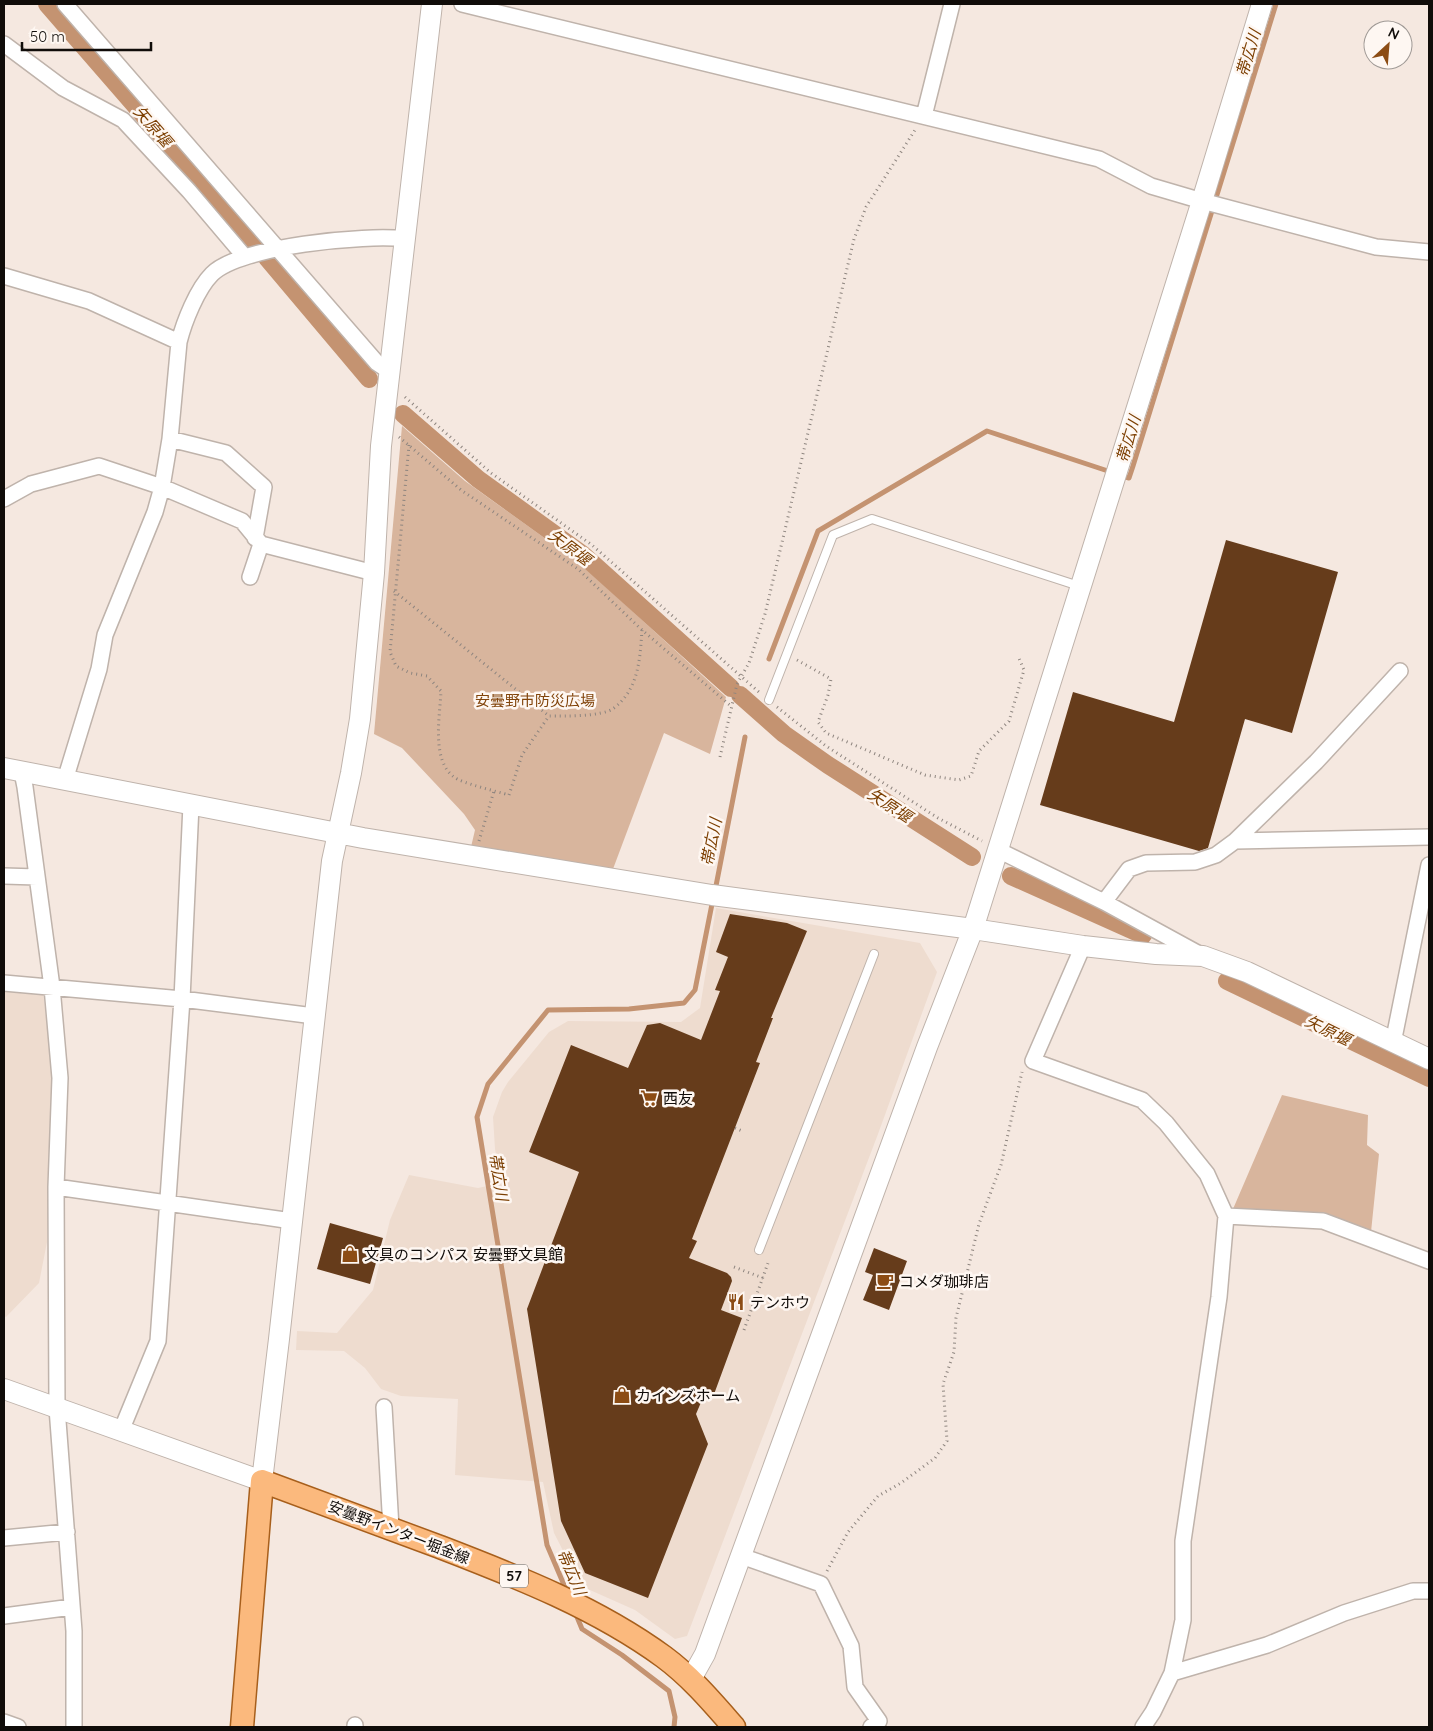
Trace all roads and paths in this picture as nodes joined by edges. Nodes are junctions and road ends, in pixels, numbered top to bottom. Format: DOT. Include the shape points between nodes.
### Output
graph roads {
  1 [pos="64,4"];
  2 [pos="432,4"];
  3 [pos="462,4"];
  4 [pos="952,4"];
  5 [pos="1262,4"];
  6 [pos="4,44"];
  7 [pos="924,116"];
  8 [pos="1202,200"];
  9 [pos="405,239"];
  10 [pos="279,249"];
  11 [pos="1429,252"];
  12 [pos="245,257"];
  13 [pos="4,276"];
  14 [pos="179,342"];
  15 [pos="389,379"];
  16 [pos="396,434"];
  17 [pos="170,440"];
  18 [pos="409,445"];
  19 [pos="162,487"];
  20 [pos="4,499"];
  21 [pos="258,541"];
  22 [pos="374,573"];
  23 [pos="250,577"];
  24 [pos="1081,586"];
  25 [pos="390,589"];
  26 [pos="395,591"];
  27 [pos="642,630"];
  28 [pos="788,655"];
  29 [pos="1018,656"];
  30 [pos="1400,671"];
  31 [pos="741,677"];
  32 [pos="769,700"];
  33 [pos="732,707"];
  34 [pos="548,716"];
  35 [pos="720,757"];
  36 [pos="13,770"];
  37 [pos="65,780"];
  38 [pos="494,791"];
  39 [pos="191,805"];
  40 [pos="338,833"];
  41 [pos="1429,837"];
  42 [pos="1235,841"];
  43 [pos="479,842"];
  44 [pos="998,850"];
  45 [pos="1429,865"];
  46 [pos="4,876"];
  47 [pos="36,877"];
  48 [pos="1104,902"];
  49 [pos="973,930"];
  50 [pos="1083,946"];
  51 [pos="874,954"];
  52 [pos="1203,956"];
  53 [pos="4,983"];
  54 [pos="52,987"];
  55 [pos="182,999"];
  56 [pos="314,1016"];
  57 [pos="1393,1043"];
  58 [pos="1429,1059"];
  59 [pos="1032,1061"];
  60 [pos="735,1128"];
  61 [pos="742,1131"];
  62 [pos="56,1187"];
  63 [pos="167,1204"];
  64 [pos="1226,1216"];
  65 [pos="292,1221"];
  66 [pos="759,1250"];
  67 [pos="1429,1262"];
  68 [pos="768,1263"];
  69 [pos="734,1267"];
  70 [pos="763,1278"];
  71 [pos="744,1330"];
  72 [pos="4,1389"];
  73 [pos="384,1407"];
  74 [pos="57,1408"];
  75 [pos="121,1431"];
  76 [pos="262,1481"];
  77 [pos="391,1528"];
  78 [pos="67,1532"];
  79 [pos="4,1538"];
  80 [pos="741,1556"];
  81 [pos="821,1584"];
  82 [pos="1429,1591"];
  83 [pos="72,1607"];
  84 [pos="4,1616"];
  85 [pos="1172,1673"];
  86 [pos="691,1679"];
  87 [pos="4,1722"];
  88 [pos="18,1727"];
  89 [pos="74,1727"];
  90 [pos="242,1727"];
  91 [pos="734,1727"];
  92 [pos="871,1727"];
  93 [pos="1143,1727"];
  1 -- 10 [label="street"];
  2 -- 9 [label="street"];
  3 -- 7 [label="street"];
  4 -- 7 [label="street"];
  5 -- 8 [label="street"];
  6 -- 12 [label="street" via="63,88 124,120"];
  7 -- 8 [label="street" via="1099,159 1151,186"];
  7 -- 31 [label="path" via="866,207 854,239 765,614"];
  8 -- 11 [label="street" via="1376,247"];
  8 -- 24 [label="street"];
  9 -- 10 [label="street" via="329,241"];
  9 -- 15 [label="street"];
  10 -- 12 [label="street"];
  10 -- 15 [label="street"];
  12 -- 14 [label="street" via="223,266 203,285"];
  13 -- 14 [label="street" via="89,300"];
  14 -- 17 [label="street"];
  15 -- 22 [label="street" via="381,446"];
  15 -- 31 [label="path" via="491,473 592,545"];
  16 -- 18 [label="path"];
  17 -- 19 [label="street"];
  17 -- 21 [label="street" via="226,453 264,486"];
  18 -- 26 [label="path"];
  18 -- 27 [label="path" via="461,490 578,569"];
  19 -- 20 [label="street" via="99,466 31,484"];
  19 -- 21 [label="street" via="242,522"];
  19 -- 37 [label="street" via="105,635 99,669"];
  21 -- 22 [label="street"];
  21 -- 23 [label="street"];
  22 -- 40 [label="street" via="360,719"];
  24 -- 28 [label="lane" via="872,519 833,535"];
  24 -- 44 [label="street"];
  25 -- 26 [label="path"];
  26 -- 34 [label="path"];
  26 -- 38 [label="path" via="390,652 396,666 427,676 441,691 439,751 443,764 454,777"];
  27 -- 33 [label="path"];
  27 -- 34 [label="path" via="640,662 632,688 613,709 586,715"];
  28 -- 29 [label="path" via="831,678 818,722 826,733 925,775 959,780 971,776 979,751 1009,721 1024,670"];
  28 -- 32 [label="lane"];
  30 -- 42 [label="street" via="1316,762"];
  31 -- 32 [label="path"];
  31 -- 33 [label="path"];
  32 -- 44 [label="path" via="826,746 938,818"];
  33 -- 35 [label="path"];
  34 -- 38 [label="path" via="522,755 510,795"];
  36 -- 37 [label="street"];
  36 -- 47 [label="street" via="25,787"];
  37 -- 39 [label="street"];
  38 -- 43 [label="path"];
  39 -- 40 [label="street"];
  39 -- 55 [label="street"];
  40 -- 49 [label="street" via="712,895"];
  40 -- 56 [label="street"];
  41 -- 42 [label="street"];
  42 -- 48 [label="street" via="1216,855 1195,862 1146,863 1129,869"];
  44 -- 48 [label="street"];
  44 -- 49 [label="street"];
  45 -- 57 [label="street"];
  46 -- 47 [label="street"];
  47 -- 54 [label="street"];
  48 -- 52 [label="street"];
  49 -- 50 [label="street"];
  49 -- 80 [label="street"];
  50 -- 52 [label="street"];
  50 -- 59 [label="street"];
  51 -- 66 [label="lane"];
  52 -- 57 [label="street" via="1247,972"];
  53 -- 54 [label="street"];
  54 -- 55 [label="street"];
  54 -- 62 [label="street" via="60,1078"];
  55 -- 56 [label="street"];
  55 -- 63 [label="street"];
  56 -- 65 [label="street"];
  57 -- 58 [label="street"];
  59 -- 64 [label="street" via="1142,1100 1166,1123 1207,1174"];
  59 -- 81 [label="path" via="1024,1067 1001,1165 979,1224 956,1318 954,1352 943,1384 947,1441 934,1458 878,1496 848,1532"];
  60 -- 61 [label="path"];
  62 -- 63 [label="street"];
  62 -- 74 [label="street"];
  63 -- 65 [label="street"];
  63 -- 75 [label="street" via="158,1341"];
  64 -- 67 [label="street" via="1323,1221"];
  64 -- 85 [label="street" via="1219,1297 1183,1541 1183,1620"];
  65 -- 76 [label="street"];
  68 -- 70 [label="path"];
  69 -- 70 [label="path"];
  70 -- 71 [label="path"];
  72 -- 74 [label="street"];
  73 -- 77 [label="street"];
  74 -- 75 [label="street"];
  74 -- 78 [label="street"];
  75 -- 76 [label="street"];
  76 -- 77 [label="main road, 安曇野インター堀金線 / 57"];
  76 -- 90 [label="main road"];
  77 -- 86 [label="main road, 安曇野インター堀金線 / 57" via="584,1608 628,1632"];
  78 -- 79 [label="street"];
  78 -- 83 [label="street"];
  80 -- 81 [label="street"];
  80 -- 86 [label="street" via="705,1654"];
  81 -- 92 [label="street" via="851,1646 856,1687 879,1721"];
  82 -- 85 [label="street" via="1414,1591 1344,1613 1267,1645"];
  83 -- 84 [label="street"];
  83 -- 89 [label="street"];
  85 -- 93 [label="street" via="1154,1712"];
  86 -- 91 [label="main road, 安曇野インター堀金線 / 57"];
  87 -- 88 [label="street"];
}
